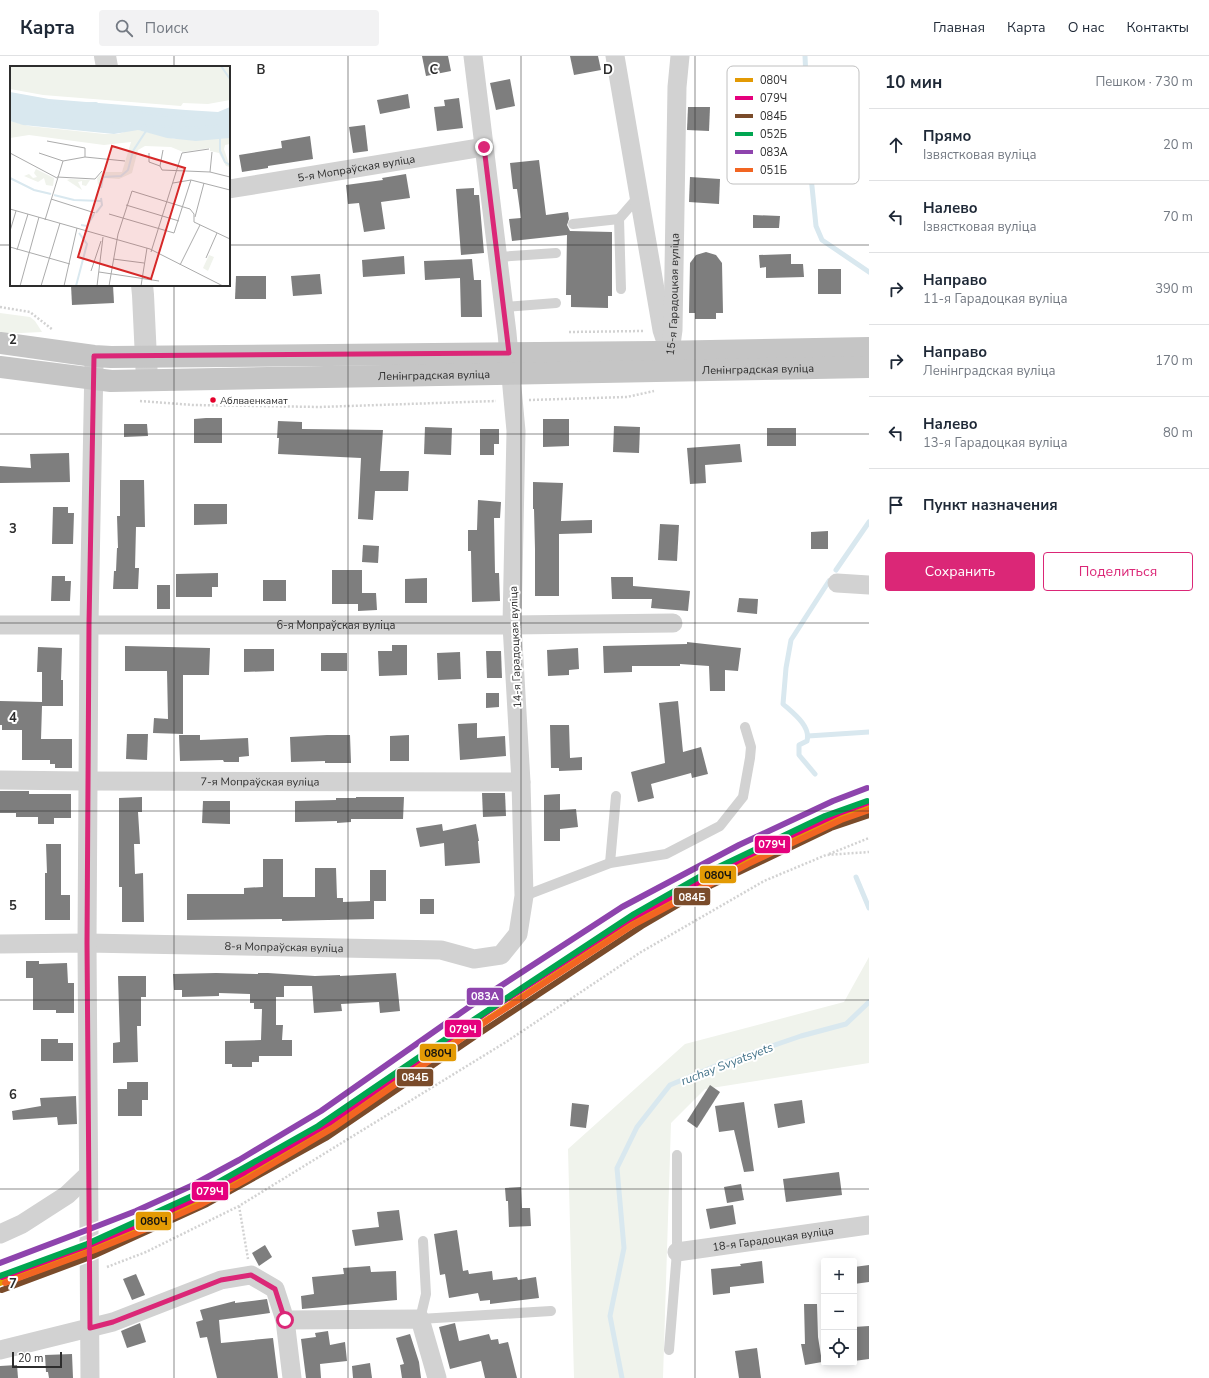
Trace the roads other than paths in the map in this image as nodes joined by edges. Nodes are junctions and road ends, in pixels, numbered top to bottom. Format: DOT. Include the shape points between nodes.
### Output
graph roads {
  1 [pos="105,56"];
  2 [pos="473,56"];
  3 [pos="615,56"];
  4 [pos="680,56"];
  5 [pos="107,66"];
  6 [pos="484,147"];
  7 [pos="230,189"];
  8 [pos="639,196"];
  9 [pos="619,219"];
  10 [pos="573,224"];
  11 [pos="556,253"];
  12 [pos="498,257"];
  13 [pos="142,286"];
  14 [pos="621,289"];
  15 [pos="556,303"];
  16 [pos="504,307"];
  17 [pos="0,343"];
  18 [pos="869,348"];
  19 [pos="94,356"];
  20 [pos="146,357"];
  21 [pos="670,361"];
  22 [pos="510,363"];
  23 [pos="0,367"];
  24 [pos="869,367"];
  25 [pos="93,379"];
  26 [pos="146,380"];
  27 [pos="837,583"];
  28 [pos="869,585"];
  29 [pos="673,623"];
  30 [pos="89,624"];
  31 [pos="0,625"];
  32 [pos="512,625"];
  33 [pos="745,727"];
  34 [pos="0,780"];
  35 [pos="88,781"];
  36 [pos="520,782"];
  37 [pos="616,796"];
  38 [pos="610,863"];
  39 [pos="524,896"];
  40 [pos="87,943"];
  41 [pos="0,944"];
  42 [pos="678,1155"];
  43 [pos="88,1175"];
  44 [pos="869,1225"];
  45 [pos="0,1234"];
  46 [pos="423,1241"];
  47 [pos="677,1252"];
  48 [pos="551,1311"];
  49 [pos="420,1319"];
  50 [pos="285,1320"];
  51 [pos="90,1328"];
  52 [pos="0,1350"];
  53 [pos="669,1350"];
  54 [pos="90,1378"];
  55 [pos="292,1378"];
  56 [pos="436,1378"];
  1 -- 5 [label="street"];
  2 -- 6 [label="street, 14-я Гарадоцкая вуліца"];
  3 -- 8 [label="street, 15-я Гарадоцкая вуліца"];
  4 -- 21 [label="street, 15-я Гарадоцкая вуліца"];
  6 -- 7 [label="street, 5-я Мопраўская вуліца"];
  6 -- 12 [label="street, 14-я Гарадоцкая вуліца"];
  8 -- 9 [label="lane"];
  8 -- 21 [label="street, 15-я Гарадоцкая вуліца" via="662,330"];
  9 -- 10 [label="lane"];
  9 -- 14 [label="lane"];
  11 -- 12 [label="lane"];
  12 -- 16 [label="street, 14-я Гарадоцкая вуліца"];
  13 -- 20 [label="street"];
  15 -- 16 [label="lane"];
  16 -- 22 [label="street, 14-я Гарадоцкая вуліца"];
  17 -- 19 [label="main road, Ленінградская вуліца"];
  18 -- 21 [label="main road, Ленінградская вуліца"];
  19 -- 20 [label="main road, Ленінградская вуліца"];
  19 -- 25 [label="street"];
  20 -- 22 [label="main road, Ленінградская вуліца"];
  20 -- 26 [label="street"];
  21 -- 22 [label="main road, Ленінградская вуліца"];
  21 -- 24 [label="main road, Ленінградская вуліца"];
  22 -- 26 [label="main road, Ленінградская вуліца"];
  22 -- 32 [label="street, 14-я Гарадоцкая вуліца" via="516,431"];
  23 -- 25 [label="main road, Ленінградская вуліца"];
  25 -- 26 [label="main road, Ленінградская вуліца"];
  25 -- 30 [label="street"];
  27 -- 28 [label="street"];
  29 -- 32 [label="street, 6-я Мопраўская вуліца"];
  30 -- 31 [label="street, 6-я Мопраўская вуліца"];
  30 -- 32 [label="street, 6-я Мопраўская вуліца"];
  30 -- 35 [label="street"];
  32 -- 36 [label="street, 14-я Гарадоцкая вуліца"];
  33 -- 38 [label="lane" via="751,747 743,797 720,826 666,854"];
  34 -- 35 [label="street, 7-я Мопраўская вуліца"];
  35 -- 36 [label="street, 7-я Мопраўская вуліца"];
  35 -- 40 [label="street"];
  36 -- 39 [label="street, 14-я Гарадоцкая вуліца"];
  37 -- 38 [label="lane"];
  38 -- 39 [label="lane"];
  39 -- 40 [label="street, 8-я Мопраўская вуліца" via="518,934 501,955 474,958 441,950"];
  40 -- 41 [label="street, 8-я Мопраўская вуліца"];
  40 -- 43 [label="street"];
  42 -- 47 [label="lane"];
  43 -- 45 [label="street" via="67,1195 22,1224"];
  43 -- 51 [label="street"];
  44 -- 47 [label="street, 18-я Гарадоцкая вуліца"];
  46 -- 49 [label="lane" via="426,1294"];
  47 -- 53 [label="lane"];
  48 -- 49 [label="lane"];
  49 -- 50 [label="street"];
  49 -- 56 [label="street"];
  50 -- 51 [label="street" via="275,1289 251,1275 221,1280 113,1322"];
  50 -- 55 [label="street"];
  51 -- 52 [label="street"];
  51 -- 54 [label="street"];
}
